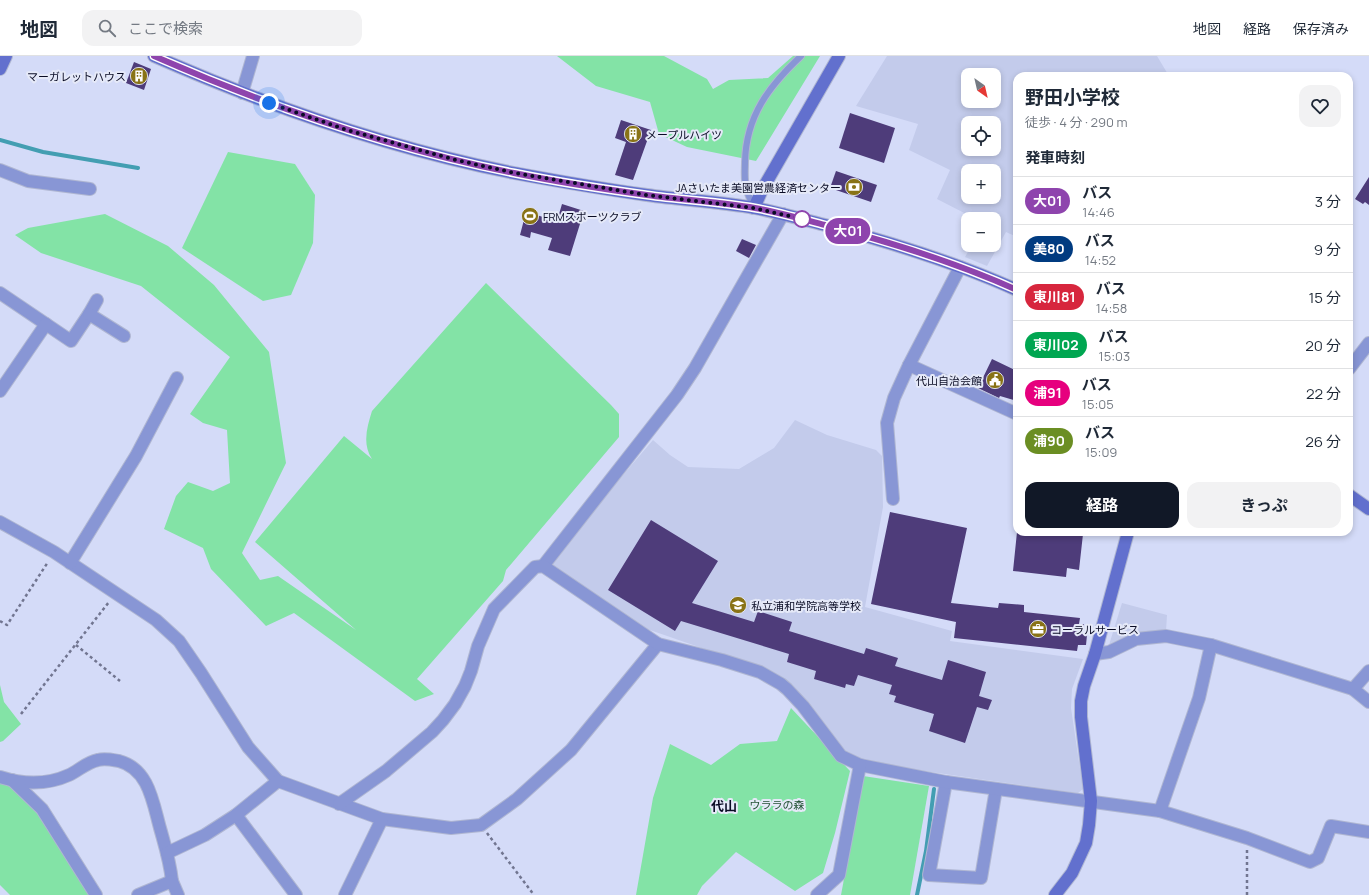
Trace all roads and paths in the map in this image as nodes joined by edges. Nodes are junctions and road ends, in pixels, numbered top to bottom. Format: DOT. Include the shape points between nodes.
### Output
graph roads {
  1 [pos="6,56"];
  2 [pos="154,56"];
  3 [pos="253,56"];
  4 [pos="802,56"];
  5 [pos="838,56"];
  6 [pos="0,69"];
  7 [pos="242,93"];
  8 [pos="0,170"];
  9 [pos="90,189"];
  10 [pos="754,208"];
  11 [pos="783,214"];
  12 [pos="960,267"];
  13 [pos="1013,288"];
  14 [pos="0,293"];
  15 [pos="97,300"];
  16 [pos="89,314"];
  17 [pos="46,324"];
  18 [pos="124,336"];
  19 [pos="1369,343"];
  20 [pos="1353,363"];
  21 [pos="909,364"];
  22 [pos="177,378"];
  23 [pos="0,391"];
  24 [pos="1013,412"];
  25 [pos="1353,498"];
  26 [pos="893,499"];
  27 [pos="1369,509"];
  28 [pos="0,522"];
  29 [pos="1127,536"];
  30 [pos="54,552"];
  31 [pos="70,563"];
  32 [pos="543,566"];
  33 [pos="116,594"];
  34 [pos="0,621"];
  35 [pos="658,644"];
  36 [pos="76,645"];
  37 [pos="1211,645"];
  38 [pos="1095,654"];
  39 [pos="1369,671"];
  40 [pos="120,681"];
  41 [pos="1353,689"];
  42 [pos="1369,702"];
  43 [pos="21,714"];
  44 [pos="860,765"];
  45 [pos="0,777"];
  46 [pos="12,780"];
  47 [pos="278,781"];
  48 [pos="939,781"];
  49 [pos="996,790"];
  50 [pos="1091,801"];
  51 [pos="339,804"];
  52 [pos="1160,811"];
  53 [pos="236,815"];
  54 [pos="382,819"];
  55 [pos="481,825"];
  56 [pos="1369,832"];
  57 [pos="1247,838"];
  58 [pos="167,853"];
  59 [pos="172,881"];
  60 [pos="96,895"];
  61 [pos="138,895"];
  62 [pos="178,895"];
  63 [pos="296,895"];
  64 [pos="345,895"];
  65 [pos="534,895"];
  66 [pos="817,895"];
  67 [pos="1055,895"];
  68 [pos="1247,895"];
  1 -- 6 [label="main road"];
  2 -- 7 [label="main road"];
  3 -- 7 [label="street"];
  4 -- 10 [label="lane" via="776,82 753,118 749,130 745,186"];
  5 -- 10 [label="main road"];
  7 -- 10 [label="main road" via="347,130 456,160 515,173 639,194"];
  8 -- 9 [label="street" via="28,181"];
  10 -- 11 [label="main road"];
  11 -- 12 [label="main road" via="896,245"];
  11 -- 32 [label="street" via="677,395"];
  12 -- 13 [label="main road"];
  12 -- 21 [label="street"];
  14 -- 17 [label="street"];
  15 -- 16 [label="street"];
  16 -- 17 [label="street" via="70,341"];
  16 -- 18 [label="street"];
  17 -- 23 [label="street"];
  19 -- 20 [label="street"];
  21 -- 24 [label="street"];
  21 -- 26 [label="street" via="894,398 887,423"];
  22 -- 31 [label="street" via="136,456"];
  25 -- 27 [label="main road"];
  28 -- 30 [label="street"];
  29 -- 38 [label="main road"];
  30 -- 31 [label="street"];
  30 -- 34 [label="path" via="7,626"];
  31 -- 33 [label="street"];
  32 -- 35 [label="street"];
  32 -- 51 [label="street" via="535,567 494,609 465,686 443,720 386,770"];
  33 -- 36 [label="path"];
  33 -- 47 [label="street" via="156,620 178,642 248,747"];
  35 -- 44 [label="street" via="760,672 781,684 803,706 841,756"];
  35 -- 55 [label="street" via="571,750 517,799"];
  36 -- 40 [label="path"];
  36 -- 43 [label="path"];
  37 -- 38 [label="street" via="1166,636 1136,639 1109,652"];
  37 -- 41 [label="street"];
  37 -- 52 [label="street" via="1199,698"];
  38 -- 50 [label="main road" via="1081,701"];
  39 -- 41 [label="street"];
  41 -- 42 [label="street"];
  44 -- 48 [label="street"];
  44 -- 66 [label="street" via="839,875"];
  45 -- 46 [label="street"];
  46 -- 58 [label="street" via="55,781 99,759 122,762 135,768 155,803"];
  46 -- 60 [label="street" via="42,809"];
  47 -- 51 [label="street"];
  47 -- 53 [label="street"];
  48 -- 49 [label="street"];
  48 -- 49 [label="street" via="929,875 981,878"];
  49 -- 50 [label="street"];
  50 -- 52 [label="street"];
  50 -- 67 [label="main road" via="1086,844 1072,873"];
  51 -- 54 [label="street"];
  52 -- 57 [label="street"];
  53 -- 58 [label="street" via="205,835"];
  53 -- 63 [label="street"];
  54 -- 55 [label="street" via="451,828"];
  54 -- 64 [label="street"];
  55 -- 65 [label="path"];
  56 -- 57 [label="street" via="1331,826 1318,858 1310,862"];
  57 -- 68 [label="path"];
  58 -- 59 [label="street" via="171,864"];
  59 -- 61 [label="street"];
  59 -- 62 [label="street"];
}
